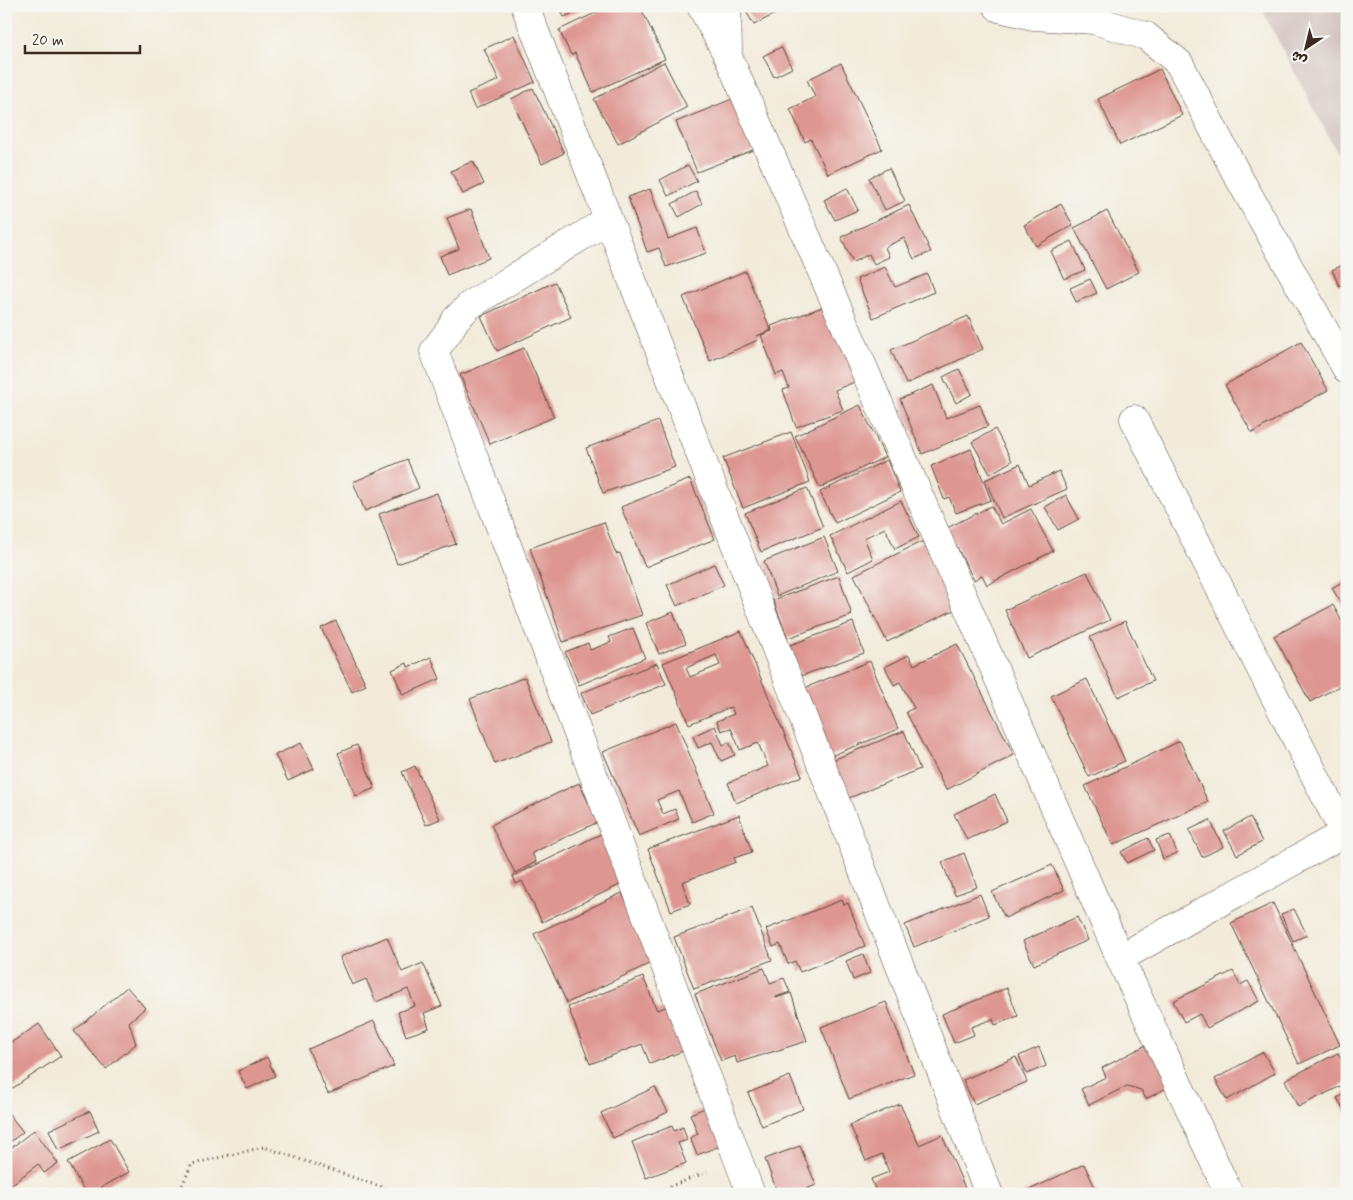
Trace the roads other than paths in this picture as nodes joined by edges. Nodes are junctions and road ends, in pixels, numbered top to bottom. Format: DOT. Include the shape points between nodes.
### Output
graph roads {
  1 [pos="524,6"];
  2 [pos="701,6"];
  3 [pos="727,6"];
  4 [pos="997,6"];
  5 [pos="728,56"];
  6 [pos="608,220"];
  7 [pos="1347,370"];
  8 [pos="1134,419"];
  9 [pos="1345,836"];
  10 [pos="1120,958"];
  11 [pos="751,1194"];
  12 [pos="989,1194"];
  13 [pos="1229,1194"];
  1 -- 6 [label="street"];
  2 -- 5 [label="street"];
  3 -- 5 [label="street"];
  4 -- 7 [label="street" via="1034,16 1094,20 1146,36 1180,63 1235,171"];
  5 -- 10 [label="street"];
  6 -- 11 [label="street" via="470,305 434,351"];
  6 -- 12 [label="street"];
  8 -- 9 [label="street"];
  9 -- 10 [label="street"];
  10 -- 13 [label="street"];
}
